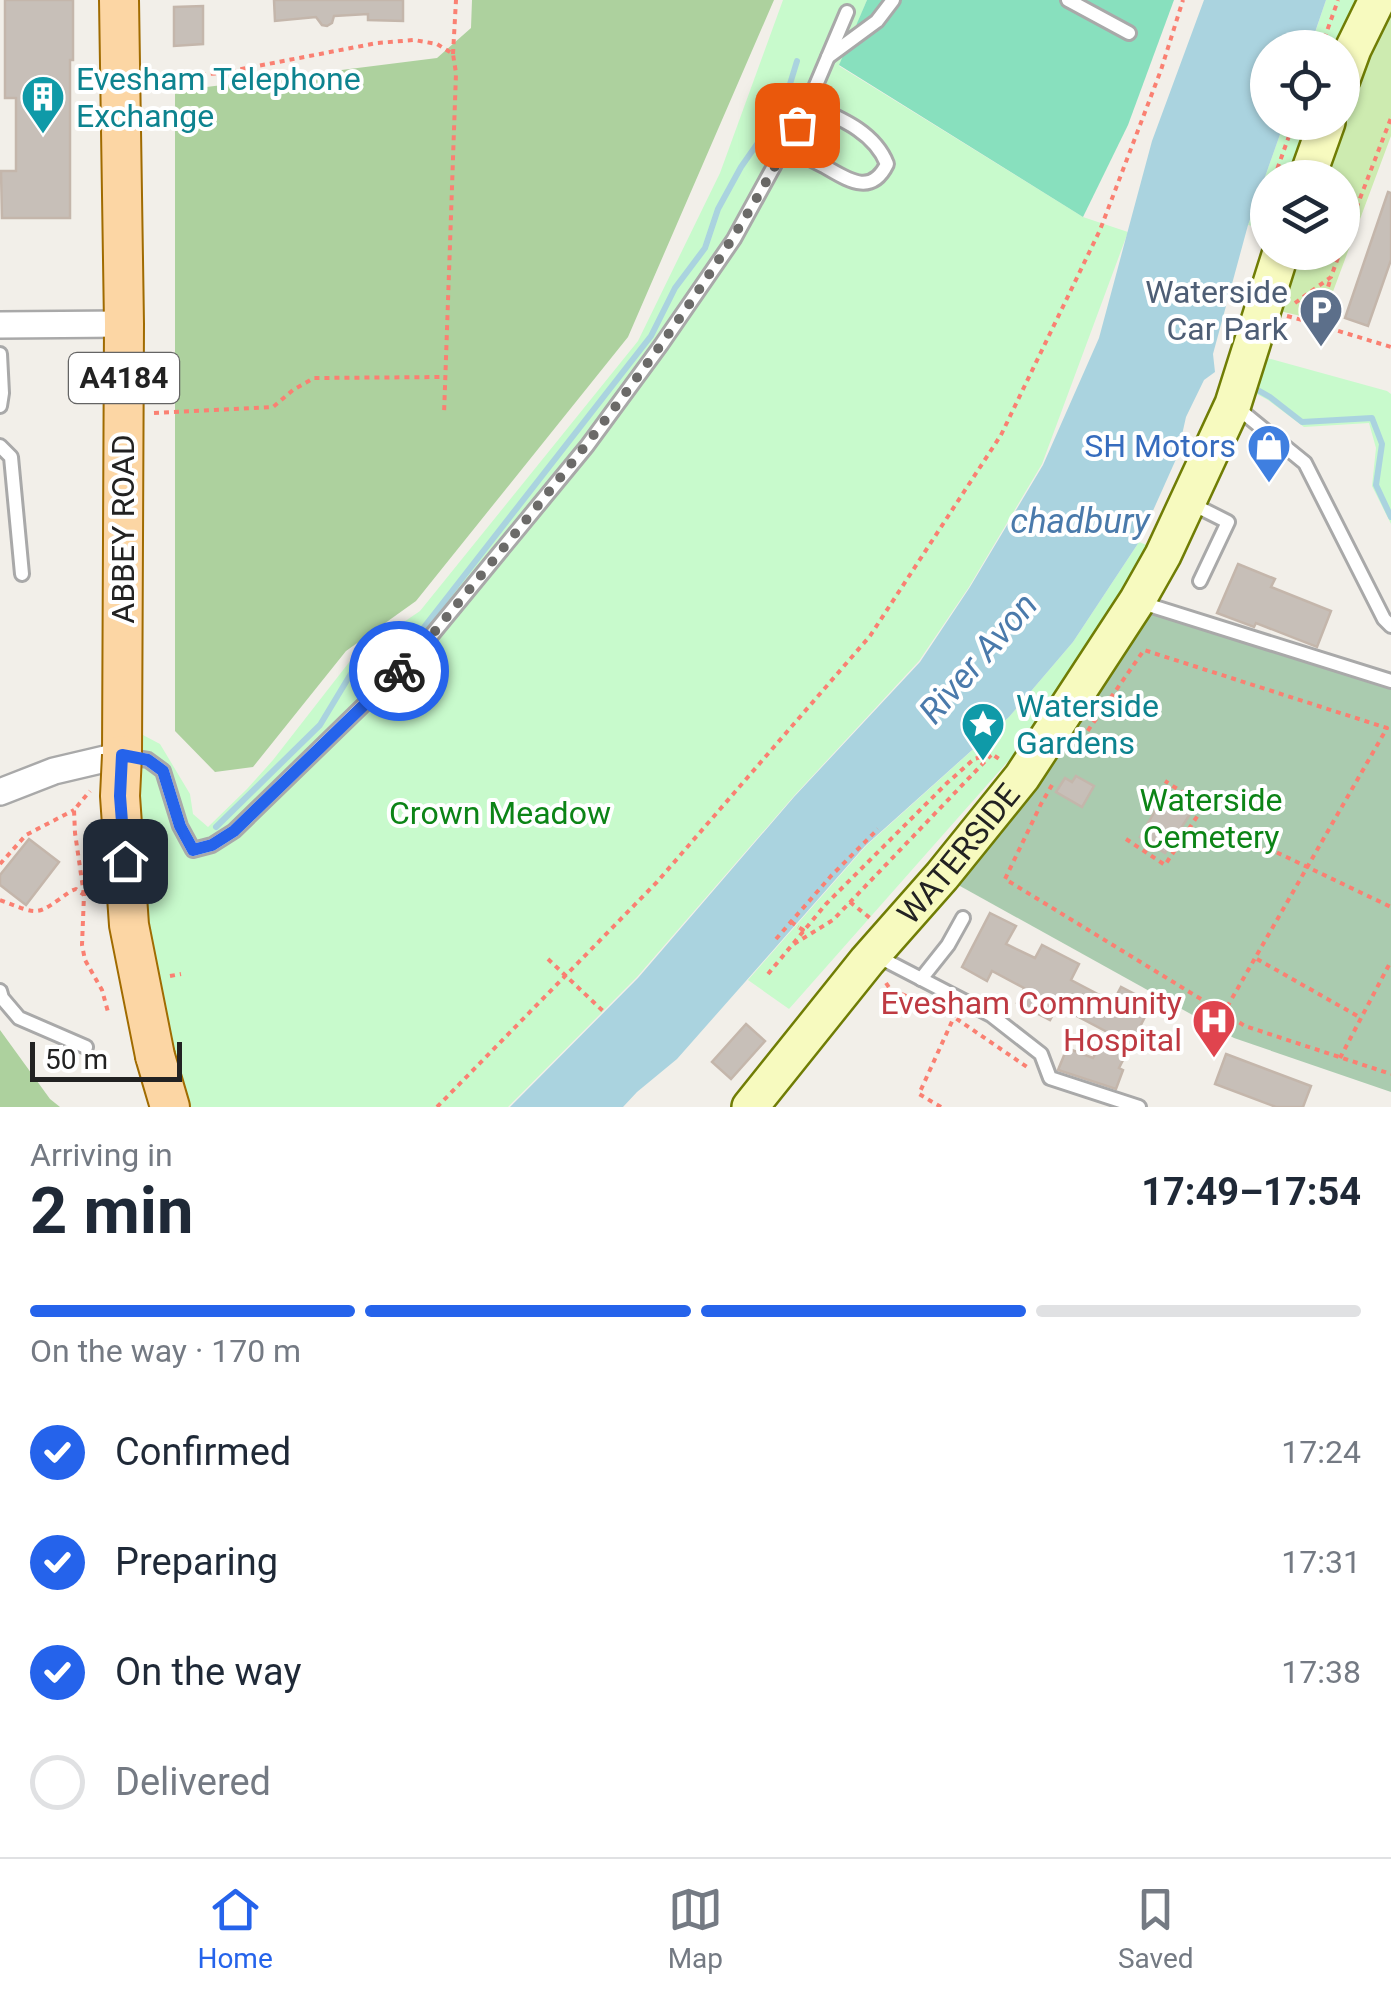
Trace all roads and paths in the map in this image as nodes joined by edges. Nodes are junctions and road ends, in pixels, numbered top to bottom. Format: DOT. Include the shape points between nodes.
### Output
graph roads {
  1 [pos="119,0"];
  2 [pos="456,0"];
  3 [pos="893,0"];
  4 [pos="1068,0"];
  5 [pos="1182,0"];
  6 [pos="1338,0"];
  7 [pos="1376,0"];
  8 [pos="846,12"];
  9 [pos="1327,30"];
  10 [pos="1129,33"];
  11 [pos="1360,34"];
  12 [pos="452,54"];
  13 [pos="826,58"];
  14 [pos="121,81"];
  15 [pos="808,104"];
  16 [pos="1391,118"];
  17 [pos="786,146"];
  18 [pos="1360,198"];
  19 [pos="1275,270"];
  20 [pos="1334,270"];
  21 [pos="1331,277"];
  22 [pos="124,324"];
  23 [pos="1317,324"];
  24 [pos="0,326"];
  25 [pos="1391,347"];
  26 [pos="0,354"];
  27 [pos="446,377"];
  28 [pos="1233,404"];
  29 [pos="0,406"];
  30 [pos="124,414"];
  31 [pos="444,415"];
  32 [pos="0,446"];
  33 [pos="1188,502"];
  34 [pos="22,574"];
  35 [pos="1200,581"];
  36 [pos="1136,601"];
  37 [pos="1391,626"];
  38 [pos="1391,681"];
  39 [pos="1082,740"];
  40 [pos="992,754"];
  41 [pos="122,755"];
  42 [pos="1165,780"];
  43 [pos="1037,782"];
  44 [pos="0,792"];
  45 [pos="74,810"];
  46 [pos="878,830"];
  47 [pos="1182,833"];
  48 [pos="1126,839"];
  49 [pos="0,864"];
  50 [pos="1307,866"];
  51 [pos="84,894"];
  52 [pos="0,900"];
  53 [pos="1391,906"];
  54 [pos="963,918"];
  55 [pos="791,922"];
  56 [pos="800,928"];
  57 [pos="776,939"];
  58 [pos="790,947"];
  59 [pos="870,958"];
  60 [pos="1255,958"];
  61 [pos="548,959"];
  62 [pos="1391,961"];
  63 [pos="768,974"];
  64 [pos="566,976"];
  65 [pos="921,979"];
  66 [pos="0,991"];
  67 [pos="108,1012"];
  68 [pos="604,1012"];
  69 [pos="1223,1014"];
  70 [pos="954,1017"];
  71 [pos="1361,1018"];
  72 [pos="86,1047"];
  73 [pos="1340,1058"];
  74 [pos="1391,1074"];
  75 [pos="1050,1078"];
  76 [pos="170,1107"];
  77 [pos="437,1107"];
  78 [pos="750,1107"];
  79 [pos="942,1107"];
  80 [pos="1139,1107"];
  1 -- 14 [label="main road, ABBEY ROAD / A4184"];
  2 -- 12 [label="path"];
  3 -- 13 [label="lane" via="877,21"];
  4 -- 10 [label="lane"];
  5 -- 64 [label="path" via="1100,230 1001,435 870,636"];
  6 -- 9 [label="path"];
  7 -- 11 [label="main road"];
  8 -- 13 [label="lane"];
  12 -- 14 [label="path" via="414,40 377,43 234,71"];
  12 -- 27 [label="path"];
  13 -- 15 [label="lane"];
  14 -- 22 [label="main road, ABBEY ROAD / A4184"];
  15 -- 17 [label="lane"];
  15 -- 17 [label="lane" via="870,138 887,164 882,175 870,182 846,180"];
  16 -- 18 [label="path"];
  17 -- 41 [label="lane" via="734,239 587,446 417,653 234,831 193,850 163,771"];
  19 -- 28 [label="main road, WATERSIDE"];
  20 -- 21 [label="path"];
  21 -- 23 [label="path"];
  21 -- 23 [label="path" via="1281,314"];
  22 -- 24 [label="street"];
  22 -- 30 [label="main road, ABBEY ROAD / A4184"];
  23 -- 25 [label="path"];
  26 -- 29 [label="lane"];
  27 -- 30 [label="path" via="314,378 273,407"];
  27 -- 31 [label="path"];
  28 -- 33 [label="main road, WATERSIDE"];
  28 -- 37 [label="lane" via="1305,463"];
  30 -- 41 [label="main road, ABBEY ROAD / A4184"];
  32 -- 34 [label="lane" via="11,457"];
  33 -- 35 [label="lane" via="1228,522"];
  33 -- 36 [label="main road, WATERSIDE"];
  36 -- 38 [label="lane"];
  36 -- 43 [label="main road, WATERSIDE"];
  39 -- 50 [label="path" via="1144,650 1387,728"];
  40 -- 43 [label="path"];
  40 -- 56 [label="path" via="974,758 947,782"];
  40 -- 58 [label="path" via="833,920"];
  41 -- 44 [label="street"];
  41 -- 45 [label="path"];
  41 -- 76 [label="main road, ABBEY ROAD / A4184, bridge" via="130,926"];
  42 -- 47 [label="path" via="1204,806"];
  43 -- 59 [label="main road, WATERSIDE"];
  43 -- 69 [label="path" via="1005,879"];
  45 -- 49 [label="path" via="26,835"];
  45 -- 51 [label="path"];
  46 -- 55 [label="path"];
  47 -- 48 [label="path" via="1165,865"];
  47 -- 50 [label="path" via="1276,852"];
  50 -- 53 [label="path"];
  50 -- 60 [label="path"];
  51 -- 52 [label="path" via="71,890 42,911 28,912"];
  51 -- 67 [label="path" via="85,960"];
  54 -- 65 [label="lane"];
  55 -- 56 [label="path"];
  55 -- 57 [label="path"];
  56 -- 58 [label="path"];
  58 -- 63 [label="path"];
  59 -- 65 [label="lane"];
  59 -- 70 [label="path" via="890,989"];
  59 -- 78 [label="main road, WATERSIDE"];
  60 -- 69 [label="path"];
  60 -- 71 [label="path"];
  61 -- 64 [label="path"];
  62 -- 71 [label="path"];
  64 -- 68 [label="path"];
  64 -- 77 [label="path"];
  65 -- 75 [label="lane" via="1021,1036 1041,1054"];
  66 -- 72 [label="lane" via="20,1018"];
  69 -- 73 [label="path"];
  70 -- 75 [label="path"];
  70 -- 79 [label="path" via="919,1094"];
  71 -- 73 [label="path"];
  73 -- 74 [label="path"];
  75 -- 80 [label="lane"];
}
